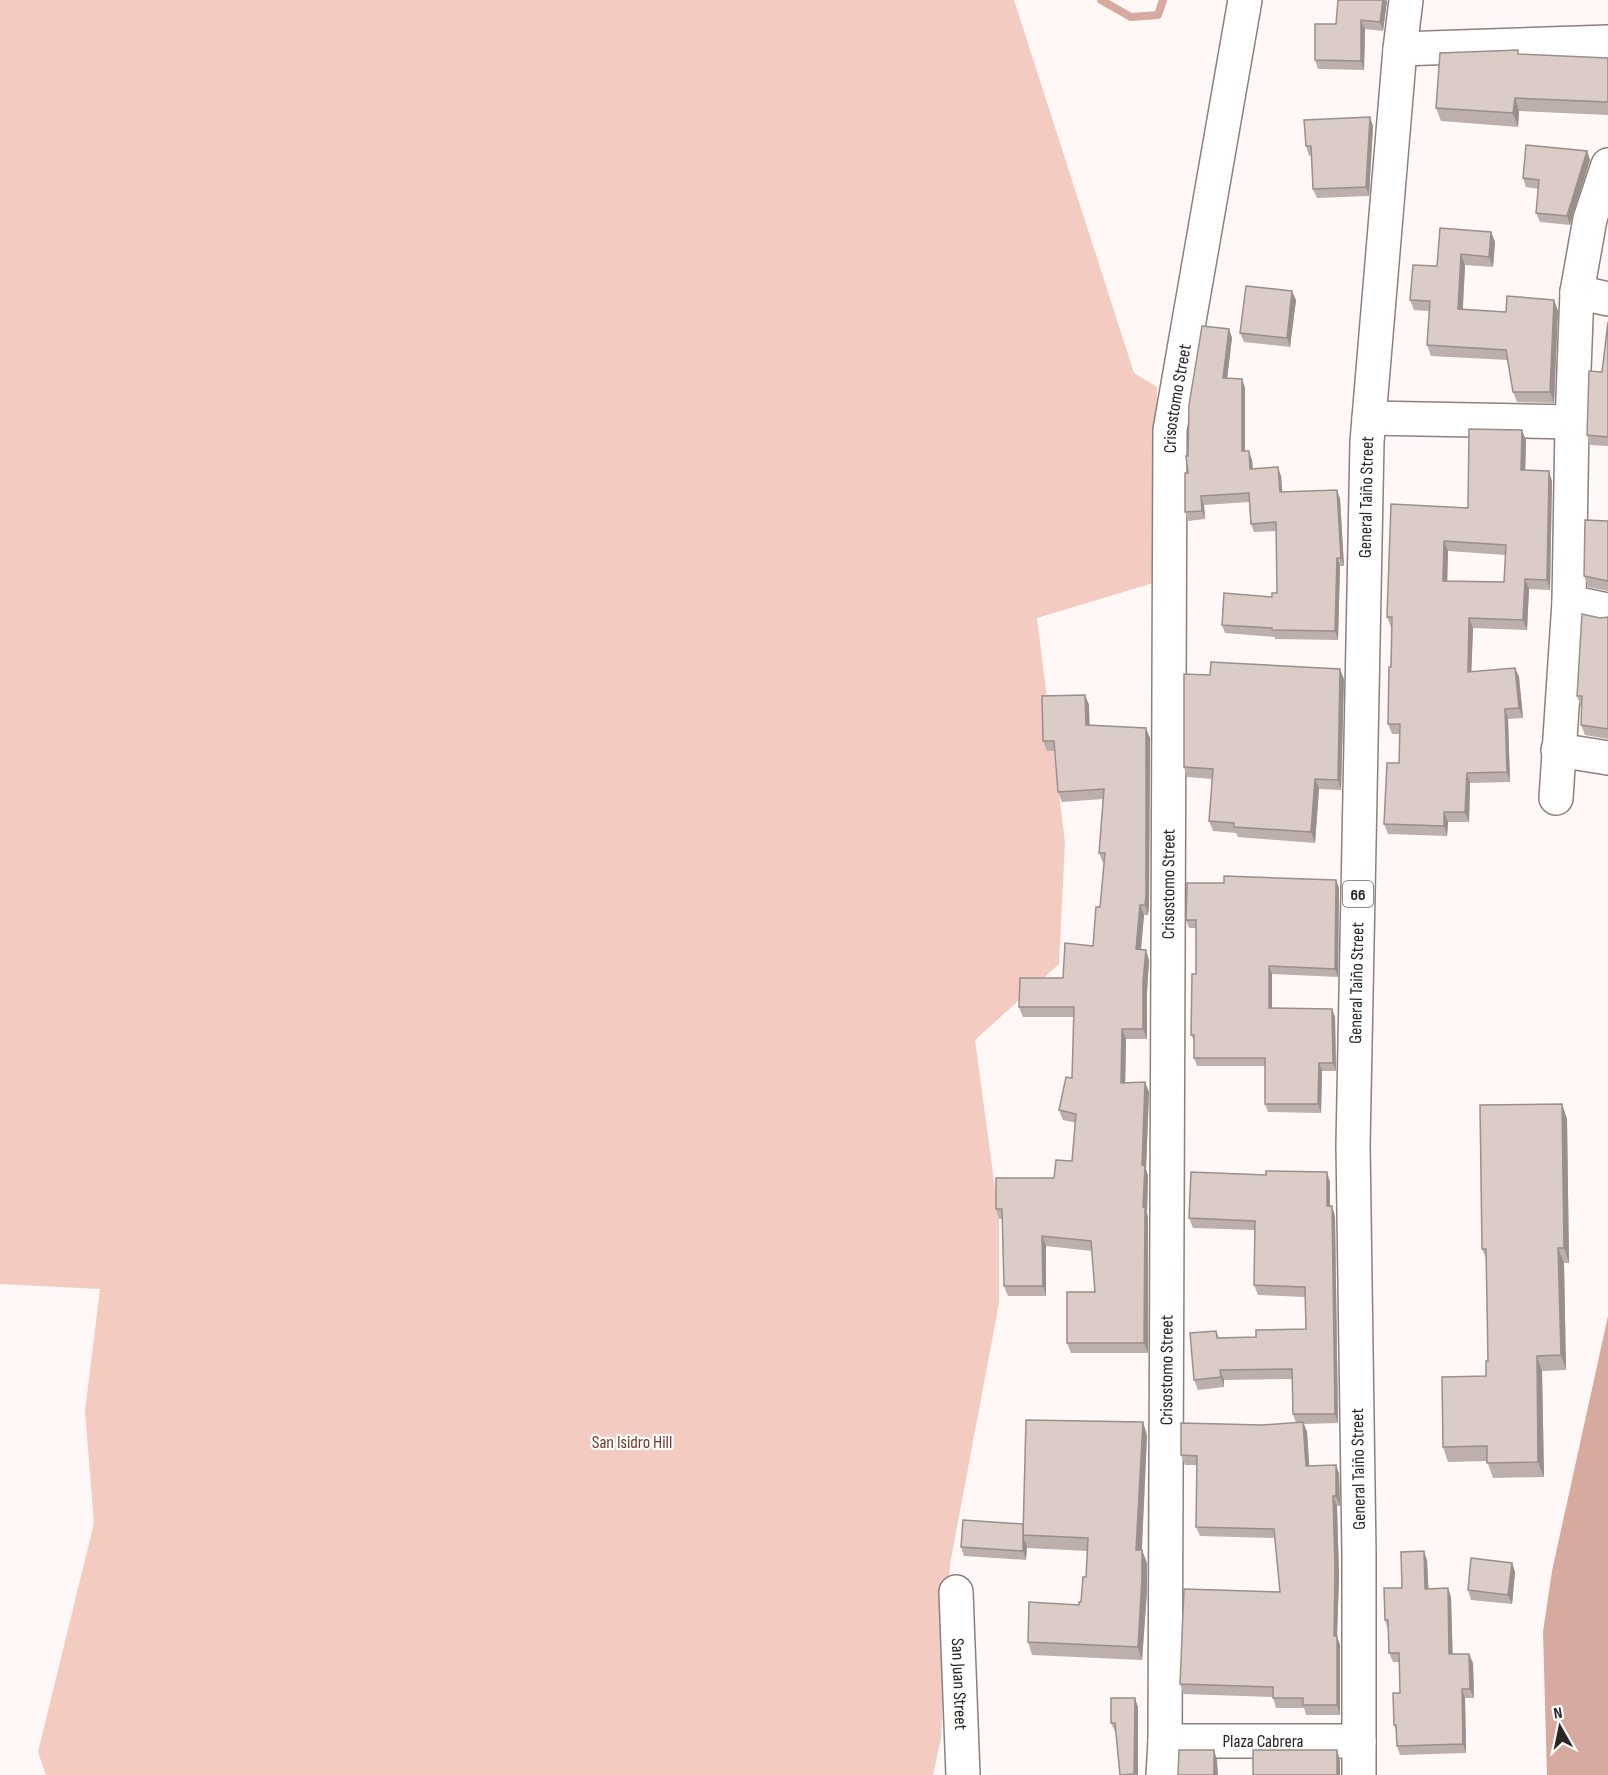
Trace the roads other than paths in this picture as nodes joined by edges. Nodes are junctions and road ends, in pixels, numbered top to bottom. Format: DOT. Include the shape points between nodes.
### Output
graph roads {
  1 [pos="1245,0"];
  2 [pos="1406,0"];
  3 [pos="1608,42"];
  4 [pos="1400,49"];
  5 [pos="1608,165"];
  6 [pos="1599,219"];
  7 [pos="1593,295"];
  8 [pos="1369,418"];
  9 [pos="1572,423"];
  10 [pos="1569,602"];
  11 [pos="1608,610"];
  12 [pos="1558,750"];
  13 [pos="1608,758"];
  14 [pos="1556,798"];
  15 [pos="956,1592"];
  16 [pos="1166,1741"];
  17 [pos="1359,1741"];
  18 [pos="963,1775"];
  19 [pos="1163,1775"];
  20 [pos="1359,1775"];
  1 -- 16 [label="street, Crisostomo Street" via="1170,430"];
  2 -- 4 [label="street, 66"];
  3 -- 4 [label="street"];
  4 -- 8 [label="street, General Taiño Street / 66"];
  5 -- 6 [label="street"];
  6 -- 7 [label="street"];
  7 -- 9 [label="street"];
  8 -- 9 [label="street"];
  8 -- 17 [label="street, General Taiño Street / 66" via="1353,1145"];
  9 -- 10 [label="street"];
  10 -- 11 [label="street"];
  10 -- 12 [label="street"];
  12 -- 13 [label="street"];
  12 -- 14 [label="street"];
  15 -- 18 [label="street, San Juan Street"];
  16 -- 17 [label="street, Plaza Cabrera"];
  16 -- 19 [label="street, Crisostomo Street"];
  17 -- 20 [label="street, General Taiño Street / 66"];
}
